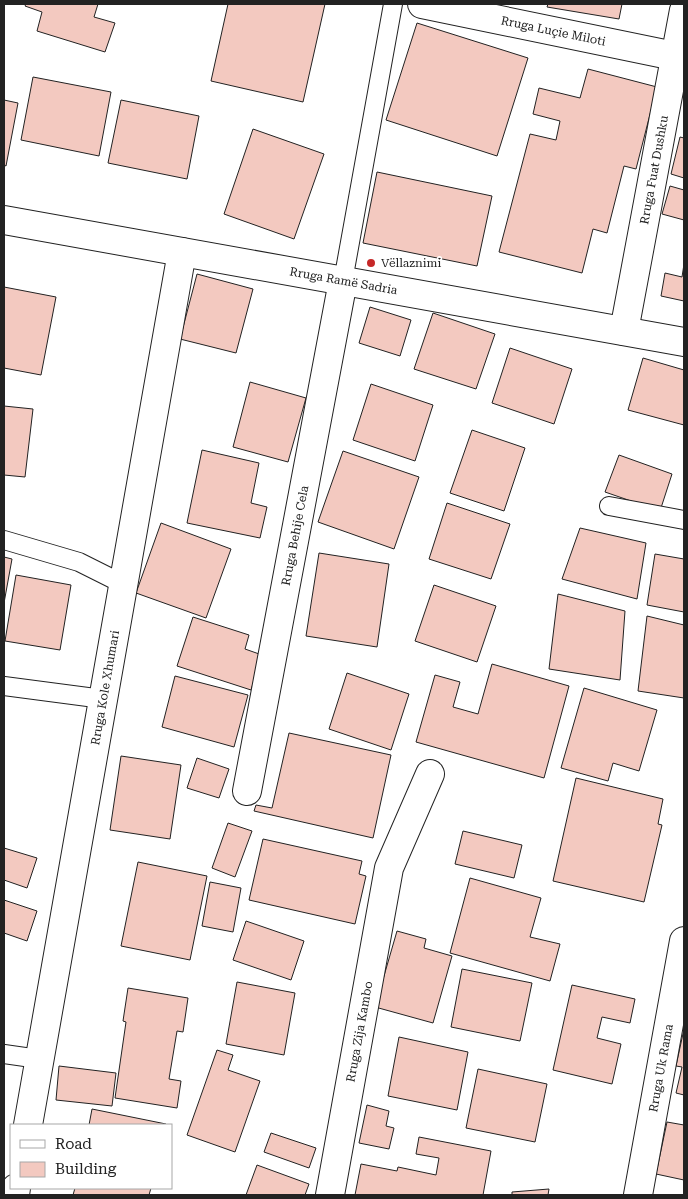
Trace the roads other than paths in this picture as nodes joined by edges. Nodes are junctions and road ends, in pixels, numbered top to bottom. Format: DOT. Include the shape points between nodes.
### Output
graph roads {
  1 [pos="393,4"];
  2 [pos="422,4"];
  3 [pos="684,10"];
  4 [pos="680,57"];
  5 [pos="4,220"];
  6 [pos="182,252"];
  7 [pos="343,281"];
  8 [pos="624,331"];
  9 [pos="684,342"];
  10 [pos="609,506"];
  11 [pos="684,520"];
  12 [pos="4,540"];
  13 [pos="123,584"];
  14 [pos="4,686"];
  15 [pos="103,699"];
  16 [pos="430,774"];
  17 [pos="247,791"];
  18 [pos="684,941"];
  19 [pos="4,1054"];
  20 [pos="39,1059"];
  21 [pos="28,1124"];
  22 [pos="330,1195"];
  23 [pos="638,1195"];
  1 -- 7 [label="lane"];
  2 -- 4 [label="street, Rruga Luçie Miloti"];
  3 -- 4 [label="street, Rruga Fuat Dushku"];
  4 -- 8 [label="street, Rruga Fuat Dushku"];
  5 -- 6 [label="street, Rruga Ramë Sadria"];
  6 -- 7 [label="street, Rruga Ramë Sadria"];
  6 -- 13 [label="street, Rruga Kole Xhumari"];
  7 -- 8 [label="street, Rruga Ramë Sadria"];
  7 -- 17 [label="street, Rruga Behije Cela"];
  8 -- 9 [label="street, Rruga Ramë Sadria"];
  10 -- 11 [label="lane"];
  12 -- 13 [label="lane" via="79,562"];
  13 -- 15 [label="street, Rruga Kole Xhumari"];
  14 -- 15 [label="lane"];
  15 -- 20 [label="street, Rruga Kole Xhumari"];
  16 -- 22 [label="street, Rruga Zija Kambo" via="389,868"];
  18 -- 23 [label="street, Rruga Uk Rama"];
  19 -- 20 [label="lane"];
  20 -- 21 [label="street, Rruga Kole Xhumari"];
}
